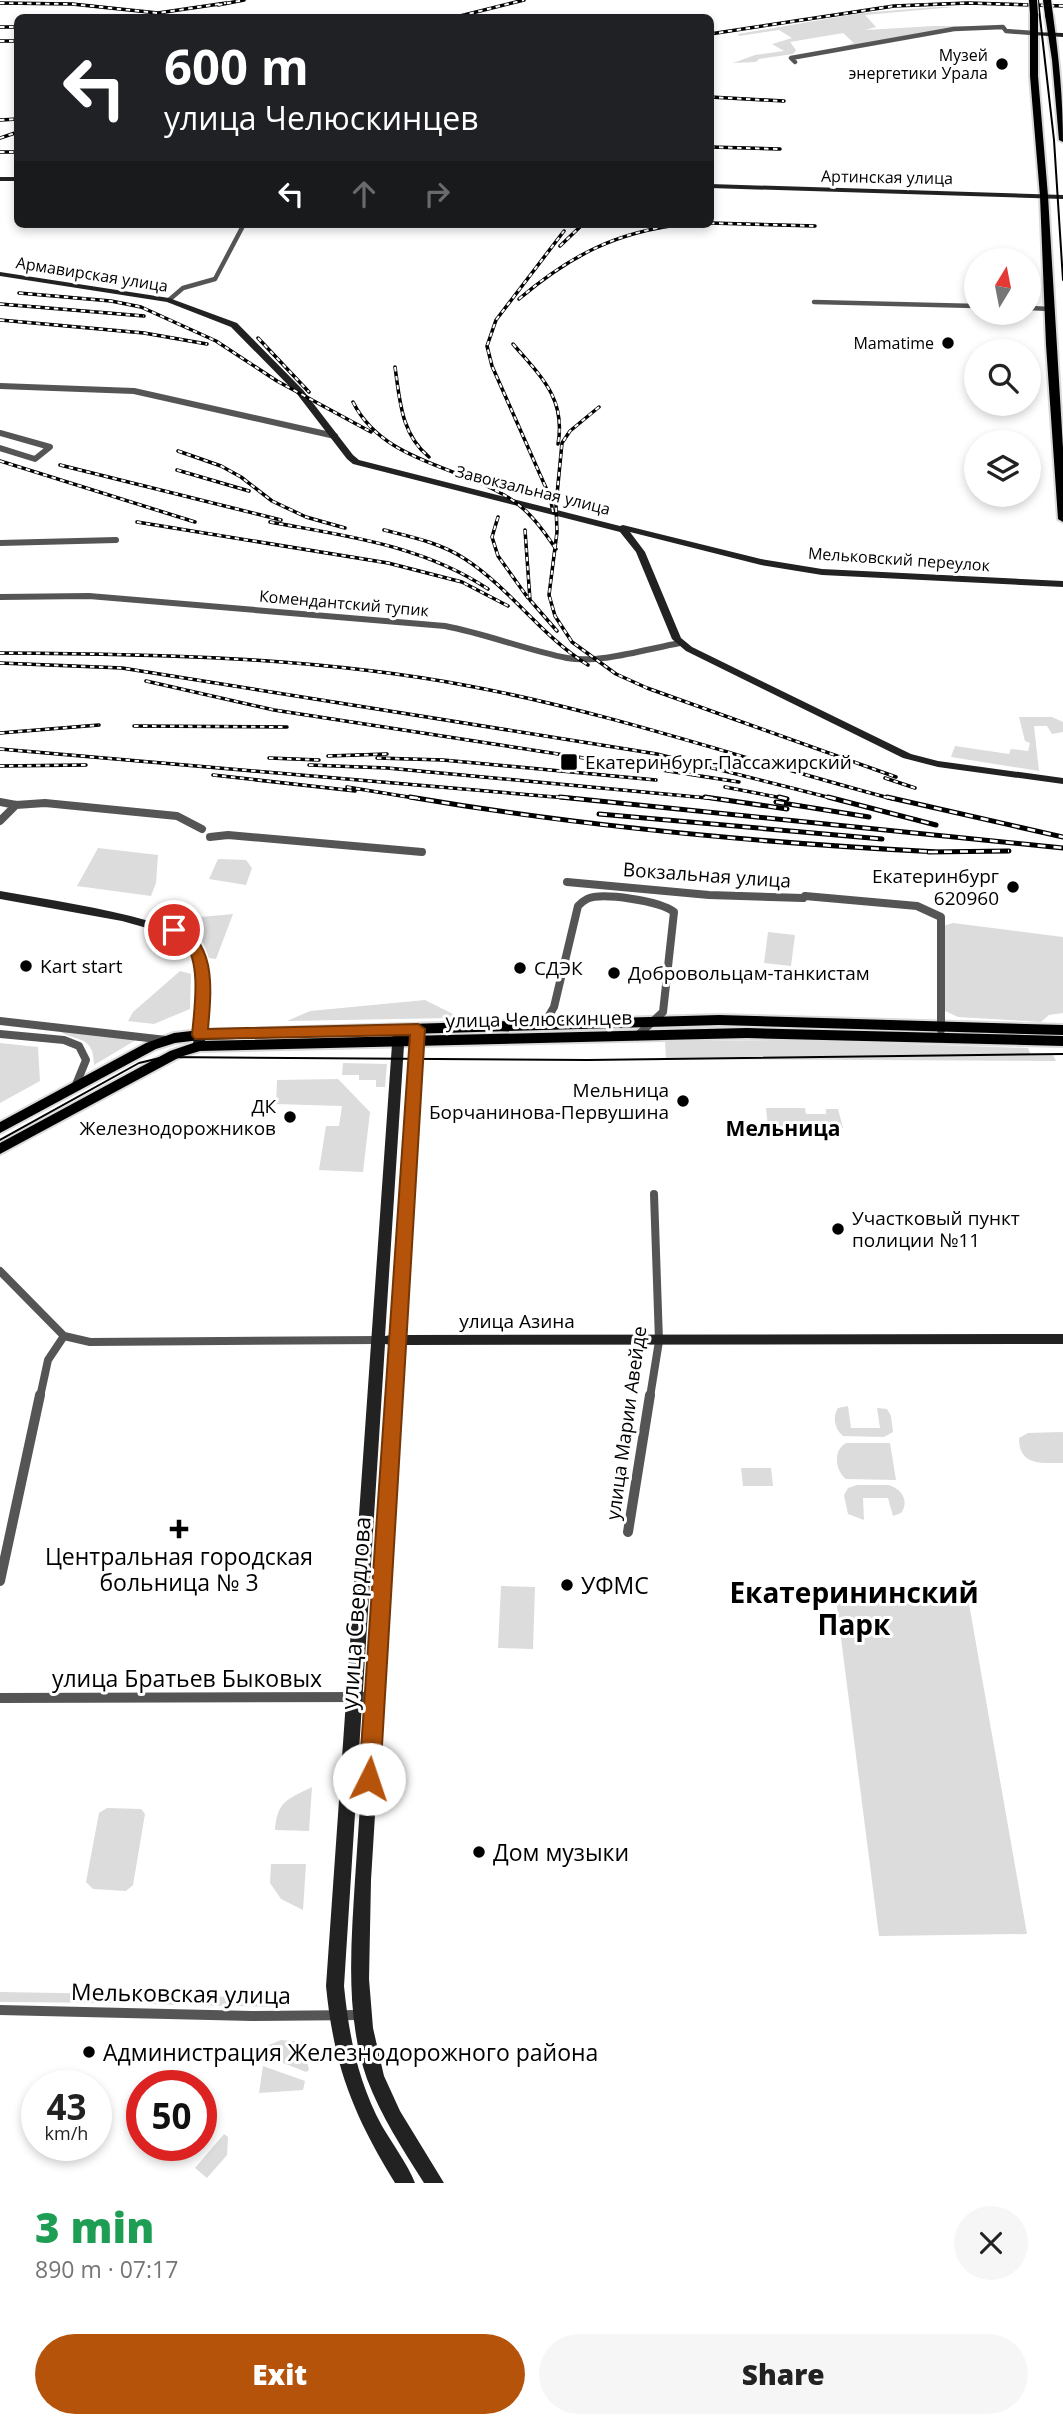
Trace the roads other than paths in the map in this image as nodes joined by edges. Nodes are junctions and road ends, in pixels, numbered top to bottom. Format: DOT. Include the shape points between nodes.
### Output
graph roads {
  1 [pos="1033,0"];
  2 [pos="1047,0"];
  3 [pos="1033,33"];
  4 [pos="1053,34"];
  5 [pos="1063,35"];
  6 [pos="795,62"];
  7 [pos="1063,140"];
  8 [pos="714,187"];
  9 [pos="1044,196"];
  10 [pos="1063,197"];
  11 [pos="242,228"];
  12 [pos="0,274"];
  13 [pos="169,300"];
  14 [pos="814,302"];
  15 [pos="964,306"];
  16 [pos="1041,309"];
  17 [pos="1050,309"];
  18 [pos="0,386"];
  19 [pos="0,433"];
  20 [pos="335,436"];
  21 [pos="1060,443"];
  22 [pos="0,448"];
  23 [pos="1063,515"];
  24 [pos="613,525"];
  25 [pos="671,539"];
  26 [pos="116,540"];
  27 [pos="0,543"];
  28 [pos="640,552"];
  29 [pos="1063,584"];
  30 [pos="0,597"];
  31 [pos="680,643"];
  32 [pos="1063,781"];
  33 [pos="0,802"];
  34 [pos="16,805"];
  35 [pos="0,821"];
  36 [pos="202,830"];
  37 [pos="210,837"];
  38 [pos="422,852"];
  39 [pos="567,882"];
  40 [pos="0,895"];
  41 [pos="654,1020"];
  42 [pos="0,1021"];
  43 [pos="544,1024"];
  44 [pos="57,1026"];
  45 [pos="1063,1030"];
  46 [pos="942,1031"];
  47 [pos="0,1034"];
  48 [pos="399,1035"];
  49 [pos="417,1035"];
  50 [pos="637,1036"];
  51 [pos="52,1039"];
  52 [pos="166,1040"];
  53 [pos="200,1041"];
  54 [pos="1063,1041"];
  55 [pos="74,1088"];
  56 [pos="0,1128"];
  57 [pos="0,1149"];
  58 [pos="654,1194"];
  59 [pos="0,1271"];
  60 [pos="64,1336"];
  61 [pos="1063,1339"];
  62 [pos="378,1340"];
  63 [pos="397,1340"];
  64 [pos="659,1341"];
  65 [pos="628,1532"];
  66 [pos="0,1581"];
  67 [pos="352,1697"];
  68 [pos="374,1697"];
  69 [pos="0,1698"];
  70 [pos="0,2010"];
  71 [pos="362,2015"];
  72 [pos="337,2017"];
  73 [pos="406,2183"];
  74 [pos="435,2183"];
  1 -- 3 [label="main road, bridge"];
  2 -- 4 [label="main road, bridge"];
  3 -- 4 [label="main road"];
  3 -- 6 [label="street" via="1003,27 954,29 791,58"];
  3 -- 9 [label="main road"];
  4 -- 5 [label="main road"];
  4 -- 7 [label="main road"];
  8 -- 9 [label="main road, Артинская улица"];
  9 -- 10 [label="main road, Артинская улица"];
  9 -- 17 [label="main road"];
  11 -- 13 [label="street" via="215,279 183,288"];
  12 -- 13 [label="main road, Армавирская улица"];
  13 -- 20 [label="main road, Армавирская улица" via="234,325 300,392"];
  14 -- 15 [label="street"];
  16 -- 17 [label="street"];
  17 -- 21 [label="main road"];
  18 -- 20 [label="street" via="134,391"];
  19 -- 22 [label="street" via="50,447 35,459"];
  20 -- 24 [label="main road, Завокзальная улица" via="350,457 367,466"];
  21 -- 23 [label="main road"];
  24 -- 25 [label="main road, Мельковский переулок"];
  24 -- 28 [label="main road, Завокзальная улица" via="629,535"];
  25 -- 28 [label="main road" via="645,539"];
  25 -- 29 [label="main road, Мельковский переулок" via="822,572"];
  26 -- 27 [label="street"];
  28 -- 31 [label="main road, Завокзальная улица"];
  30 -- 31 [label="street, Комендантский тупик" via="89,596 445,626 567,658"];
  31 -- 32 [label="main road" via="908,756"];
  33 -- 34 [label="street"];
  34 -- 35 [label="street"];
  34 -- 36 [label="street" via="37,802 177,816"];
  37 -- 38 [label="street"];
  39 -- 46 [label="street, Вокзальная улица" via="916,906 940,917"];
  40 -- 53 [label="main road" via="123,917 183,934 196,949 201,965"];
  41 -- 43 [label="main road, улица Челюскинцев"];
  41 -- 43 [label="street" via="663,1012 674,912 661,904 595,897 582,902 575,912 554,1007"];
  41 -- 46 [label="main road, улица Челюскинцев" via="794,1020"];
  41 -- 50 [label="street"];
  42 -- 44 [label="street"];
  43 -- 49 [label="main road, улица Челюскинцев"];
  44 -- 51 [label="street"];
  44 -- 52 [label="street"];
  45 -- 46 [label="main road, улица Челюскинцев"];
  46 -- 50 [label="main road, улица Челюскинцев"];
  46 -- 54 [label="main road, улица Челюскинцев"];
  47 -- 51 [label="street"];
  48 -- 49 [label="main road, улица Челюскинцев"];
  48 -- 53 [label="main road, улица Челюскинцев"];
  48 -- 62 [label="main road, улица Свердлова"];
  49 -- 50 [label="main road, улица Челюскинцев"];
  49 -- 63 [label="main road, улица Свердлова"];
  51 -- 55 [label="street" via="73,1043 84,1051 85,1068"];
  52 -- 53 [label="main road, улица Челюскинцев"];
  52 -- 55 [label="main road, улица Челюскинцев"];
  53 -- 57 [label="main road, улица Челюскинцев"];
  55 -- 56 [label="main road, улица Челюскинцев"];
  58 -- 64 [label="street, улица Марии Авейде"];
  59 -- 60 [label="street"];
  60 -- 62 [label="street, улица Азина" via="90,1342"];
  60 -- 66 [label="street" via="48,1360"];
  61 -- 64 [label="main road, улица Азина"];
  62 -- 63 [label="main road, улица Азина"];
  62 -- 67 [label="main road, улица Свердлова"];
  63 -- 64 [label="main road, улица Азина"];
  63 -- 68 [label="main road, улица Свердлова"];
  64 -- 65 [label="street, улица Марии Авейде"];
  67 -- 68 [label="street, улица Братьев Быковых"];
  67 -- 69 [label="street, улица Братьев Быковых"];
  67 -- 72 [label="main road, улица Свердлова" via="335,1957"];
  68 -- 71 [label="main road, улица Свердлова" via="360,1955"];
  70 -- 72 [label="street, Мельковская улица"];
  71 -- 72 [label="street, Мельковская улица"];
  71 -- 74 [label="main road, улица Свердлова" via="376,2077"];
  72 -- 73 [label="main road, улица Свердлова" via="352,2086"];
}
